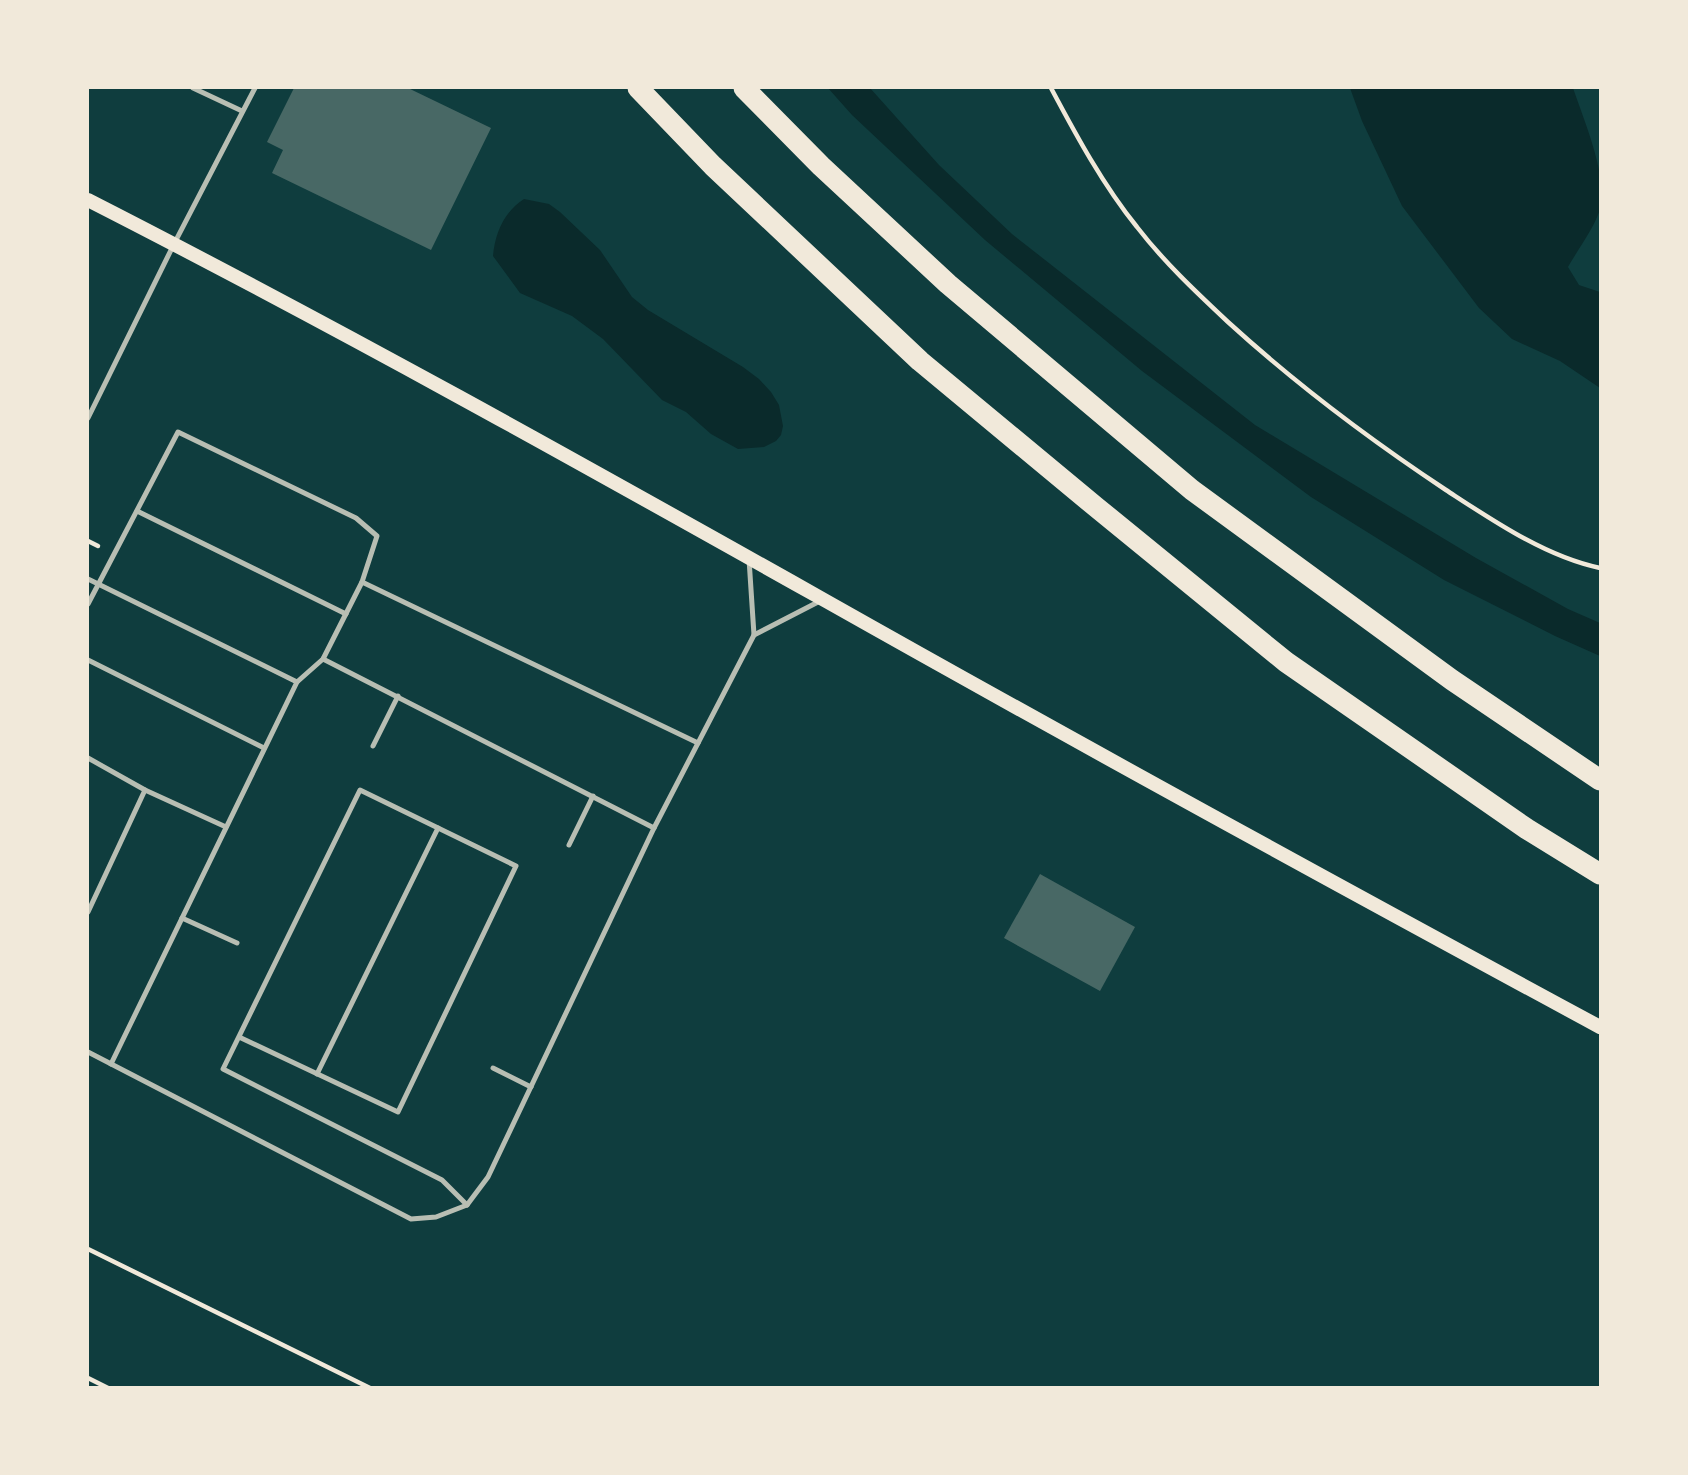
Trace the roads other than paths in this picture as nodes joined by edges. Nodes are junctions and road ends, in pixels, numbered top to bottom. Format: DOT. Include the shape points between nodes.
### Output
graph roads {
  1 [pos="193,88"];
  2 [pos="255,88"];
  3 [pos="638,88"];
  4 [pos="744,88"];
  5 [pos="242,111"];
  6 [pos="88,200"];
  7 [pos="174,244"];
  8 [pos="88,418"];
  9 [pos="137,510"];
  10 [pos="749,556"];
  11 [pos="88,579"];
  12 [pos="362,582"];
  13 [pos="97,584"];
  14 [pos="823,600"];
  15 [pos="88,604"];
  16 [pos="346,614"];
  17 [pos="754,635"];
  18 [pos="323,659"];
  19 [pos="88,660"];
  20 [pos="296,682"];
  21 [pos="398,696"];
  22 [pos="698,743"];
  23 [pos="373,746"];
  24 [pos="264,748"];
  25 [pos="88,758"];
  26 [pos="1601,780"];
  27 [pos="145,790"];
  28 [pos="593,796"];
  29 [pos="226,827"];
  30 [pos="438,828"];
  31 [pos="654,828"];
  32 [pos="569,845"];
  33 [pos="1601,874"];
  34 [pos="88,912"];
  35 [pos="182,918"];
  36 [pos="237,943"];
  37 [pos="1601,1027"];
  38 [pos="239,1037"];
  39 [pos="88,1052"];
  40 [pos="111,1064"];
  41 [pos="493,1068"];
  42 [pos="317,1073"];
  43 [pos="531,1087"];
  44 [pos="467,1205"];
  1 -- 5 [label="lane"];
  2 -- 5 [label="lane"];
  3 -- 33 [label="highway" via="713,166 920,361 1286,662 1527,829"];
  4 -- 26 [label="highway" via="948,284 1192,490 1452,680"];
  5 -- 7 [label="lane"];
  6 -- 7 [label="main road"];
  7 -- 8 [label="lane"];
  7 -- 10 [label="main road"];
  9 -- 12 [label="lane" via="178,432 356,518 377,536"];
  9 -- 13 [label="lane"];
  9 -- 16 [label="lane"];
  10 -- 14 [label="main road"];
  10 -- 17 [label="lane"];
  11 -- 13 [label="lane"];
  12 -- 16 [label="lane"];
  12 -- 22 [label="lane"];
  13 -- 15 [label="lane"];
  13 -- 20 [label="lane"];
  14 -- 17 [label="lane"];
  14 -- 37 [label="main road"];
  16 -- 18 [label="lane"];
  17 -- 22 [label="lane"];
  18 -- 20 [label="lane"];
  18 -- 21 [label="lane"];
  19 -- 24 [label="lane"];
  20 -- 24 [label="lane"];
  21 -- 23 [label="lane"];
  21 -- 28 [label="lane"];
  22 -- 31 [label="lane"];
  24 -- 29 [label="lane"];
  25 -- 27 [label="lane"];
  27 -- 29 [label="lane"];
  27 -- 34 [label="lane"];
  28 -- 31 [label="lane"];
  28 -- 32 [label="lane"];
  29 -- 35 [label="lane"];
  30 -- 38 [label="lane" via="360,790"];
  30 -- 42 [label="lane"];
  30 -- 42 [label="lane" via="516,866 398,1112"];
  31 -- 43 [label="lane"];
  35 -- 36 [label="lane"];
  35 -- 40 [label="lane"];
  38 -- 42 [label="lane"];
  38 -- 44 [label="lane" via="223,1069 442,1180"];
  39 -- 40 [label="lane"];
  40 -- 44 [label="lane" via="411,1219 436,1217"];
  41 -- 43 [label="lane"];
  43 -- 44 [label="lane" via="488,1177"];
}
